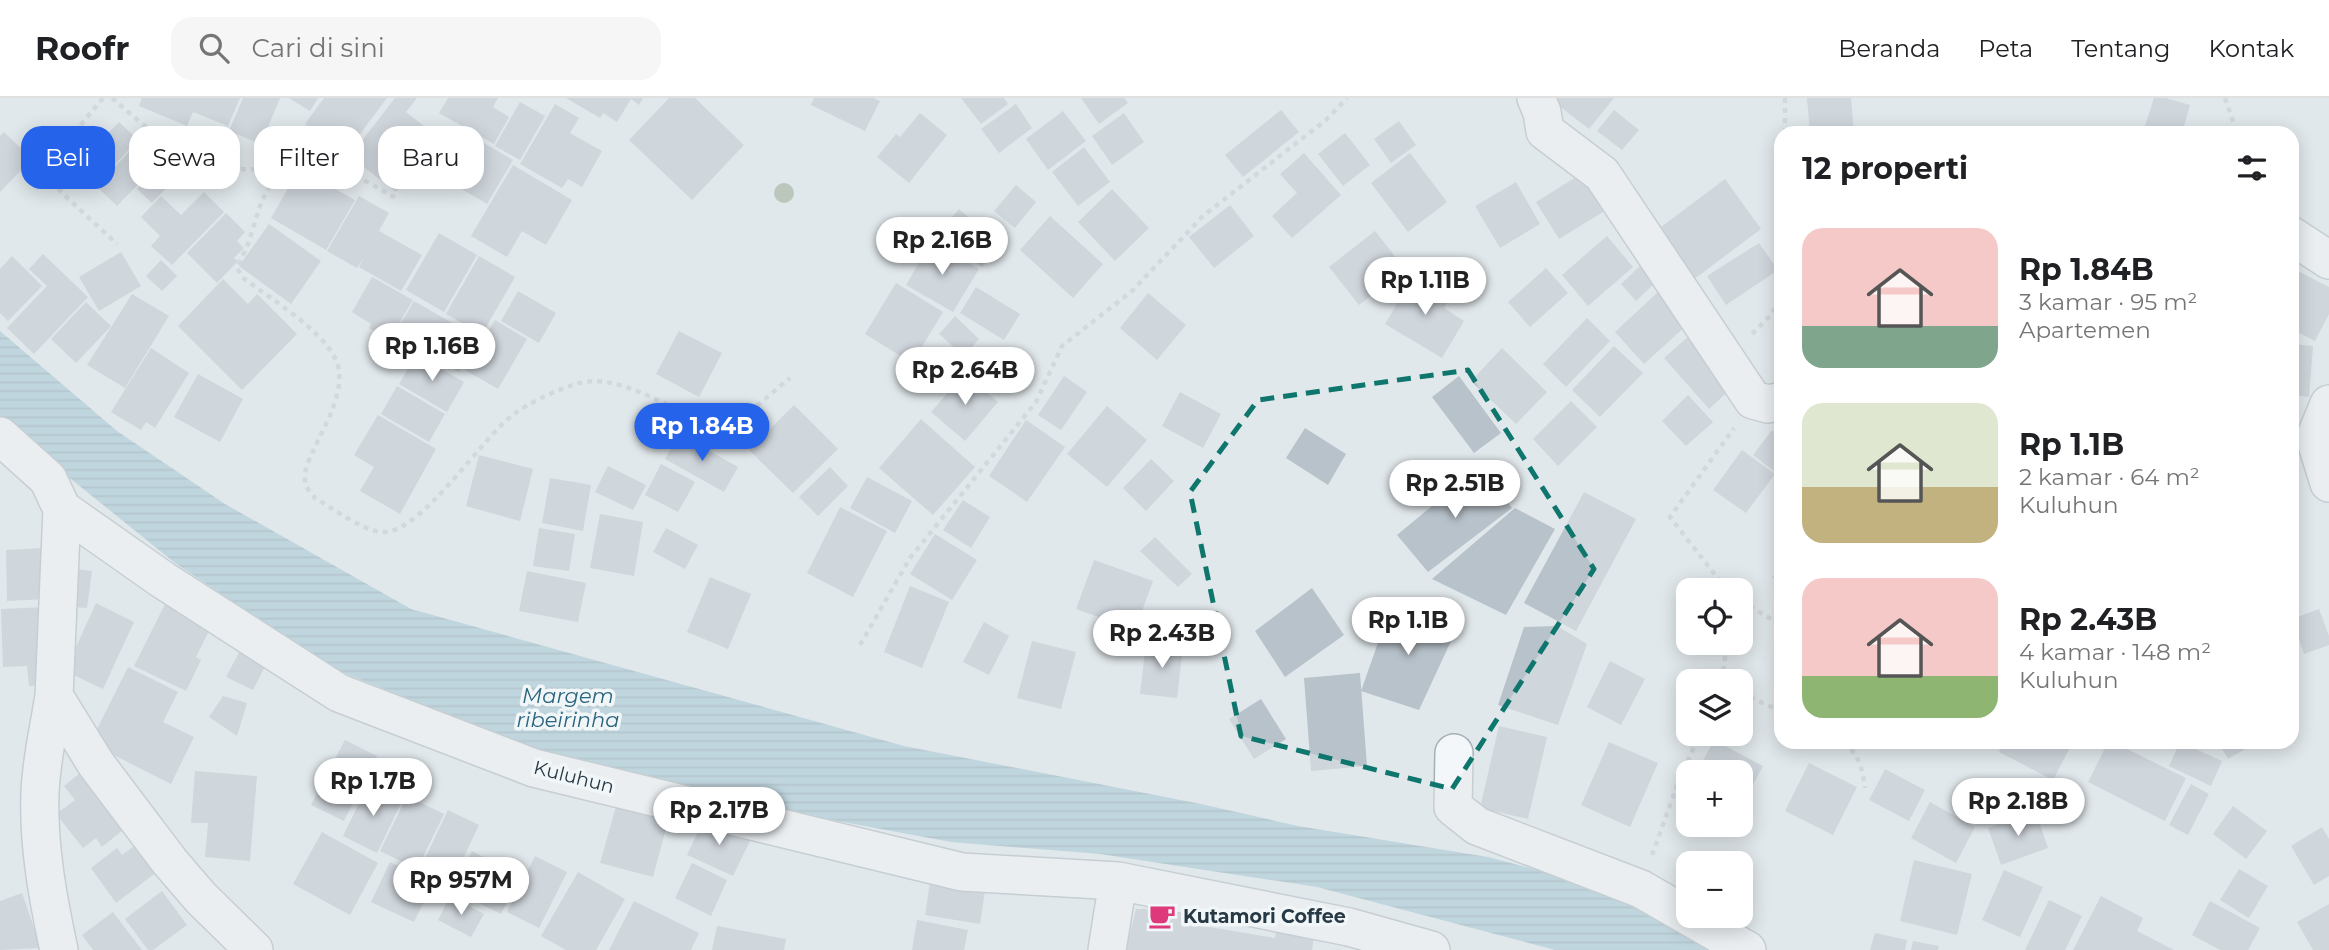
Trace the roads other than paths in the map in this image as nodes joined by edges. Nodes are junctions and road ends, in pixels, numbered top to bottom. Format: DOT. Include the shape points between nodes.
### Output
graph roads {
  1 [pos="1536,98"];
  2 [pos="2299,241"];
  3 [pos="2329,260"];
  4 [pos="1767,400"];
  5 [pos="2329,404"];
  6 [pos="0,436"];
  7 [pos="2329,483"];
  8 [pos="62,509"];
  9 [pos="54,696"];
  10 [pos="1454,752"];
  11 [pos="1118,881"];
  12 [pos="59,950"];
  13 [pos="254,950"];
  14 [pos="1107,950"];
  15 [pos="1431,950"];
  16 [pos="1747,950"];
  1 -- 4 [label="street" via="1545,131 1602,174 1725,359"];
  2 -- 3 [label="street"];
  5 -- 7 [label="street" via="2315,438"];
  6 -- 8 [label="street" via="48,479"];
  8 -- 9 [label="street"];
  8 -- 11 [label="street, Kuluhun" via="340,694 534,768 962,872"];
  9 -- 12 [label="street" via="40,791 40,825"];
  9 -- 13 [label="street" via="96,764 155,842 201,898"];
  10 -- 16 [label="street" via="1453,807 1477,826 1641,889"];
  11 -- 14 [label="street"];
  11 -- 15 [label="street, Kuluhun" via="1349,927"];
}
